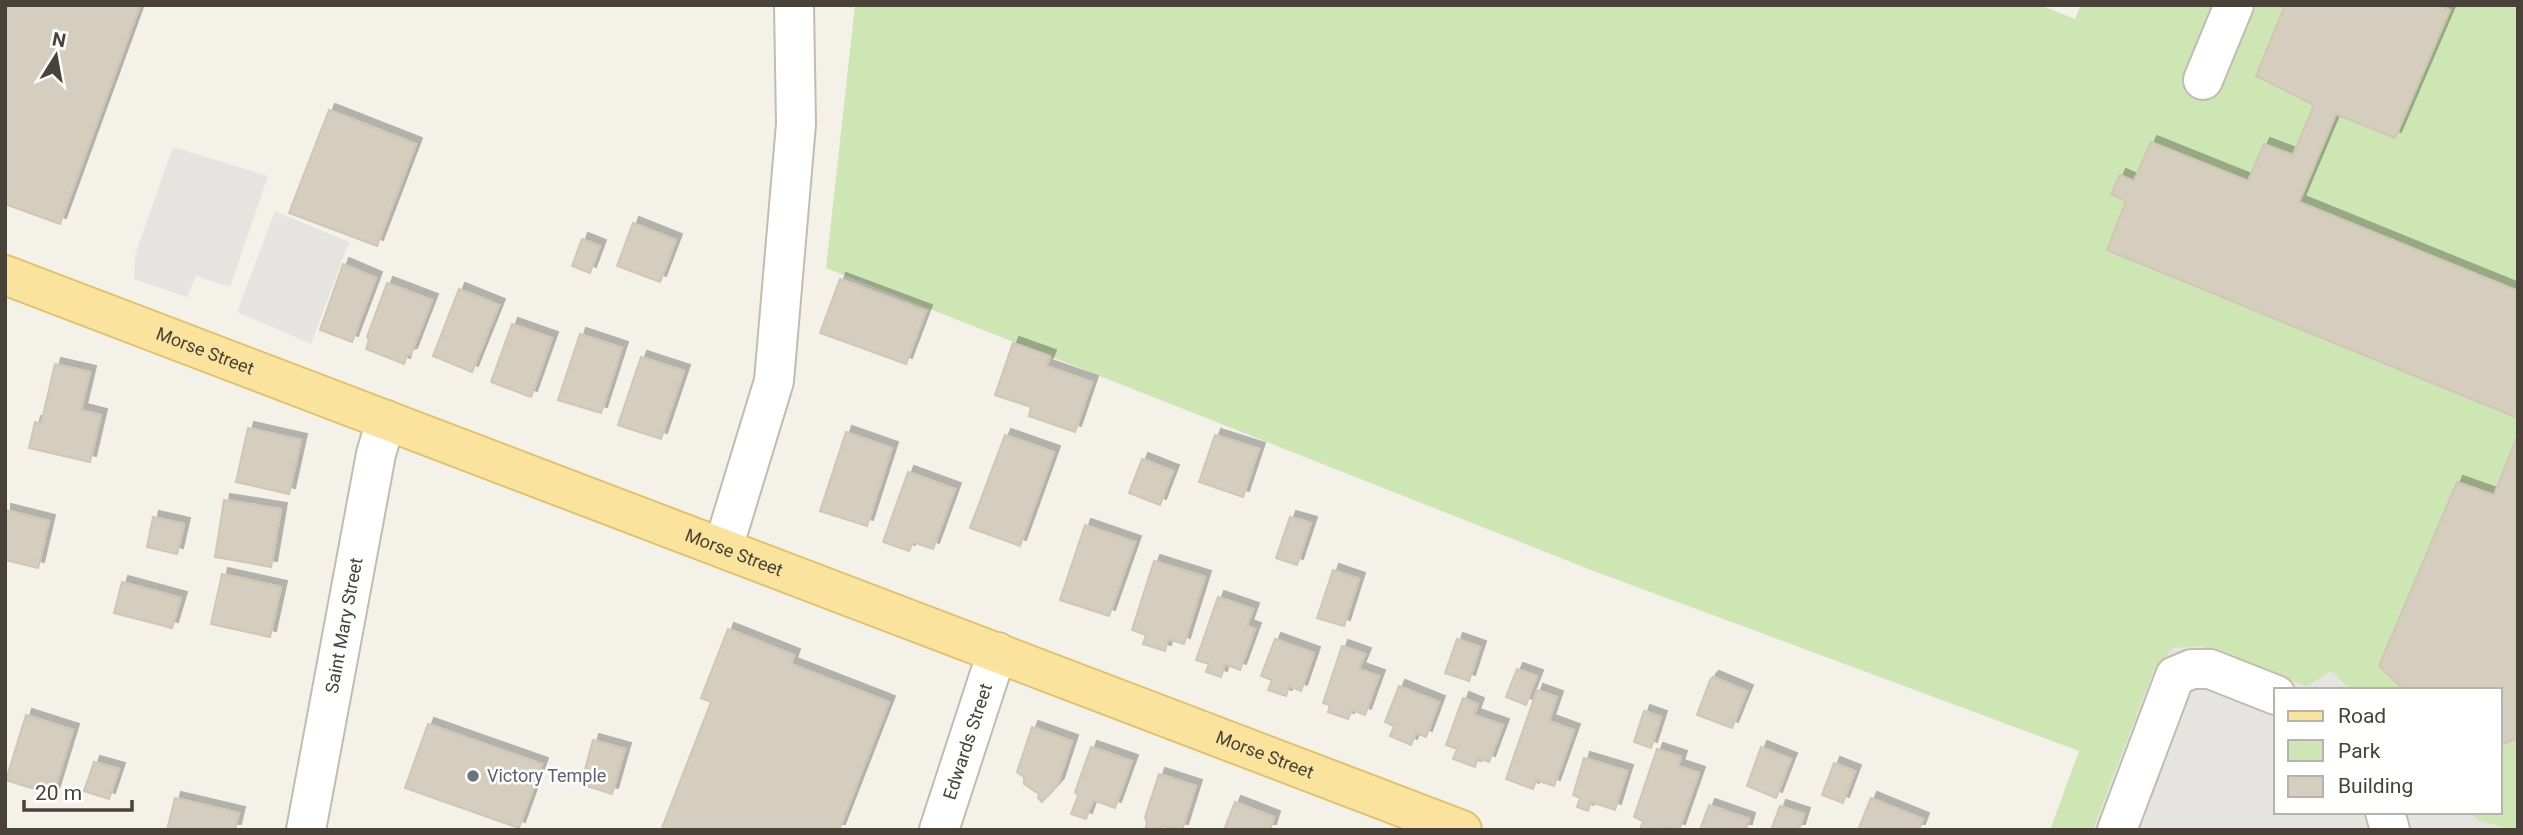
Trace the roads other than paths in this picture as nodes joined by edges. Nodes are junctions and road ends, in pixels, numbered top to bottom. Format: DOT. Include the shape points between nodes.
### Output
graph roads {
  1 [pos="794,5"];
  2 [pos="2234,5"];
  3 [pos="2203,80"];
  4 [pos="5,275"];
  5 [pos="386,420"];
  6 [pos="723,548"];
  7 [pos="996,652"];
  8 [pos="2274,694"];
  9 [pos="306,830"];
  10 [pos="939,830"];
  11 [pos="1462,830"];
  12 [pos="2118,830"];
  1 -- 6 [label="street" via="796,124 774,381"];
  2 -- 3 [label="street"];
  4 -- 5 [label="main road, Morse Street"];
  5 -- 6 [label="main road, Morse Street"];
  5 -- 9 [label="street, Saint Mary Street"];
  6 -- 7 [label="main road, Morse Street"];
  7 -- 10 [label="street, Edwards Street"];
  7 -- 11 [label="main road, Morse Street"];
  8 -- 12 [label="street" via="2210,669 2192,669 2175,676"];
}
